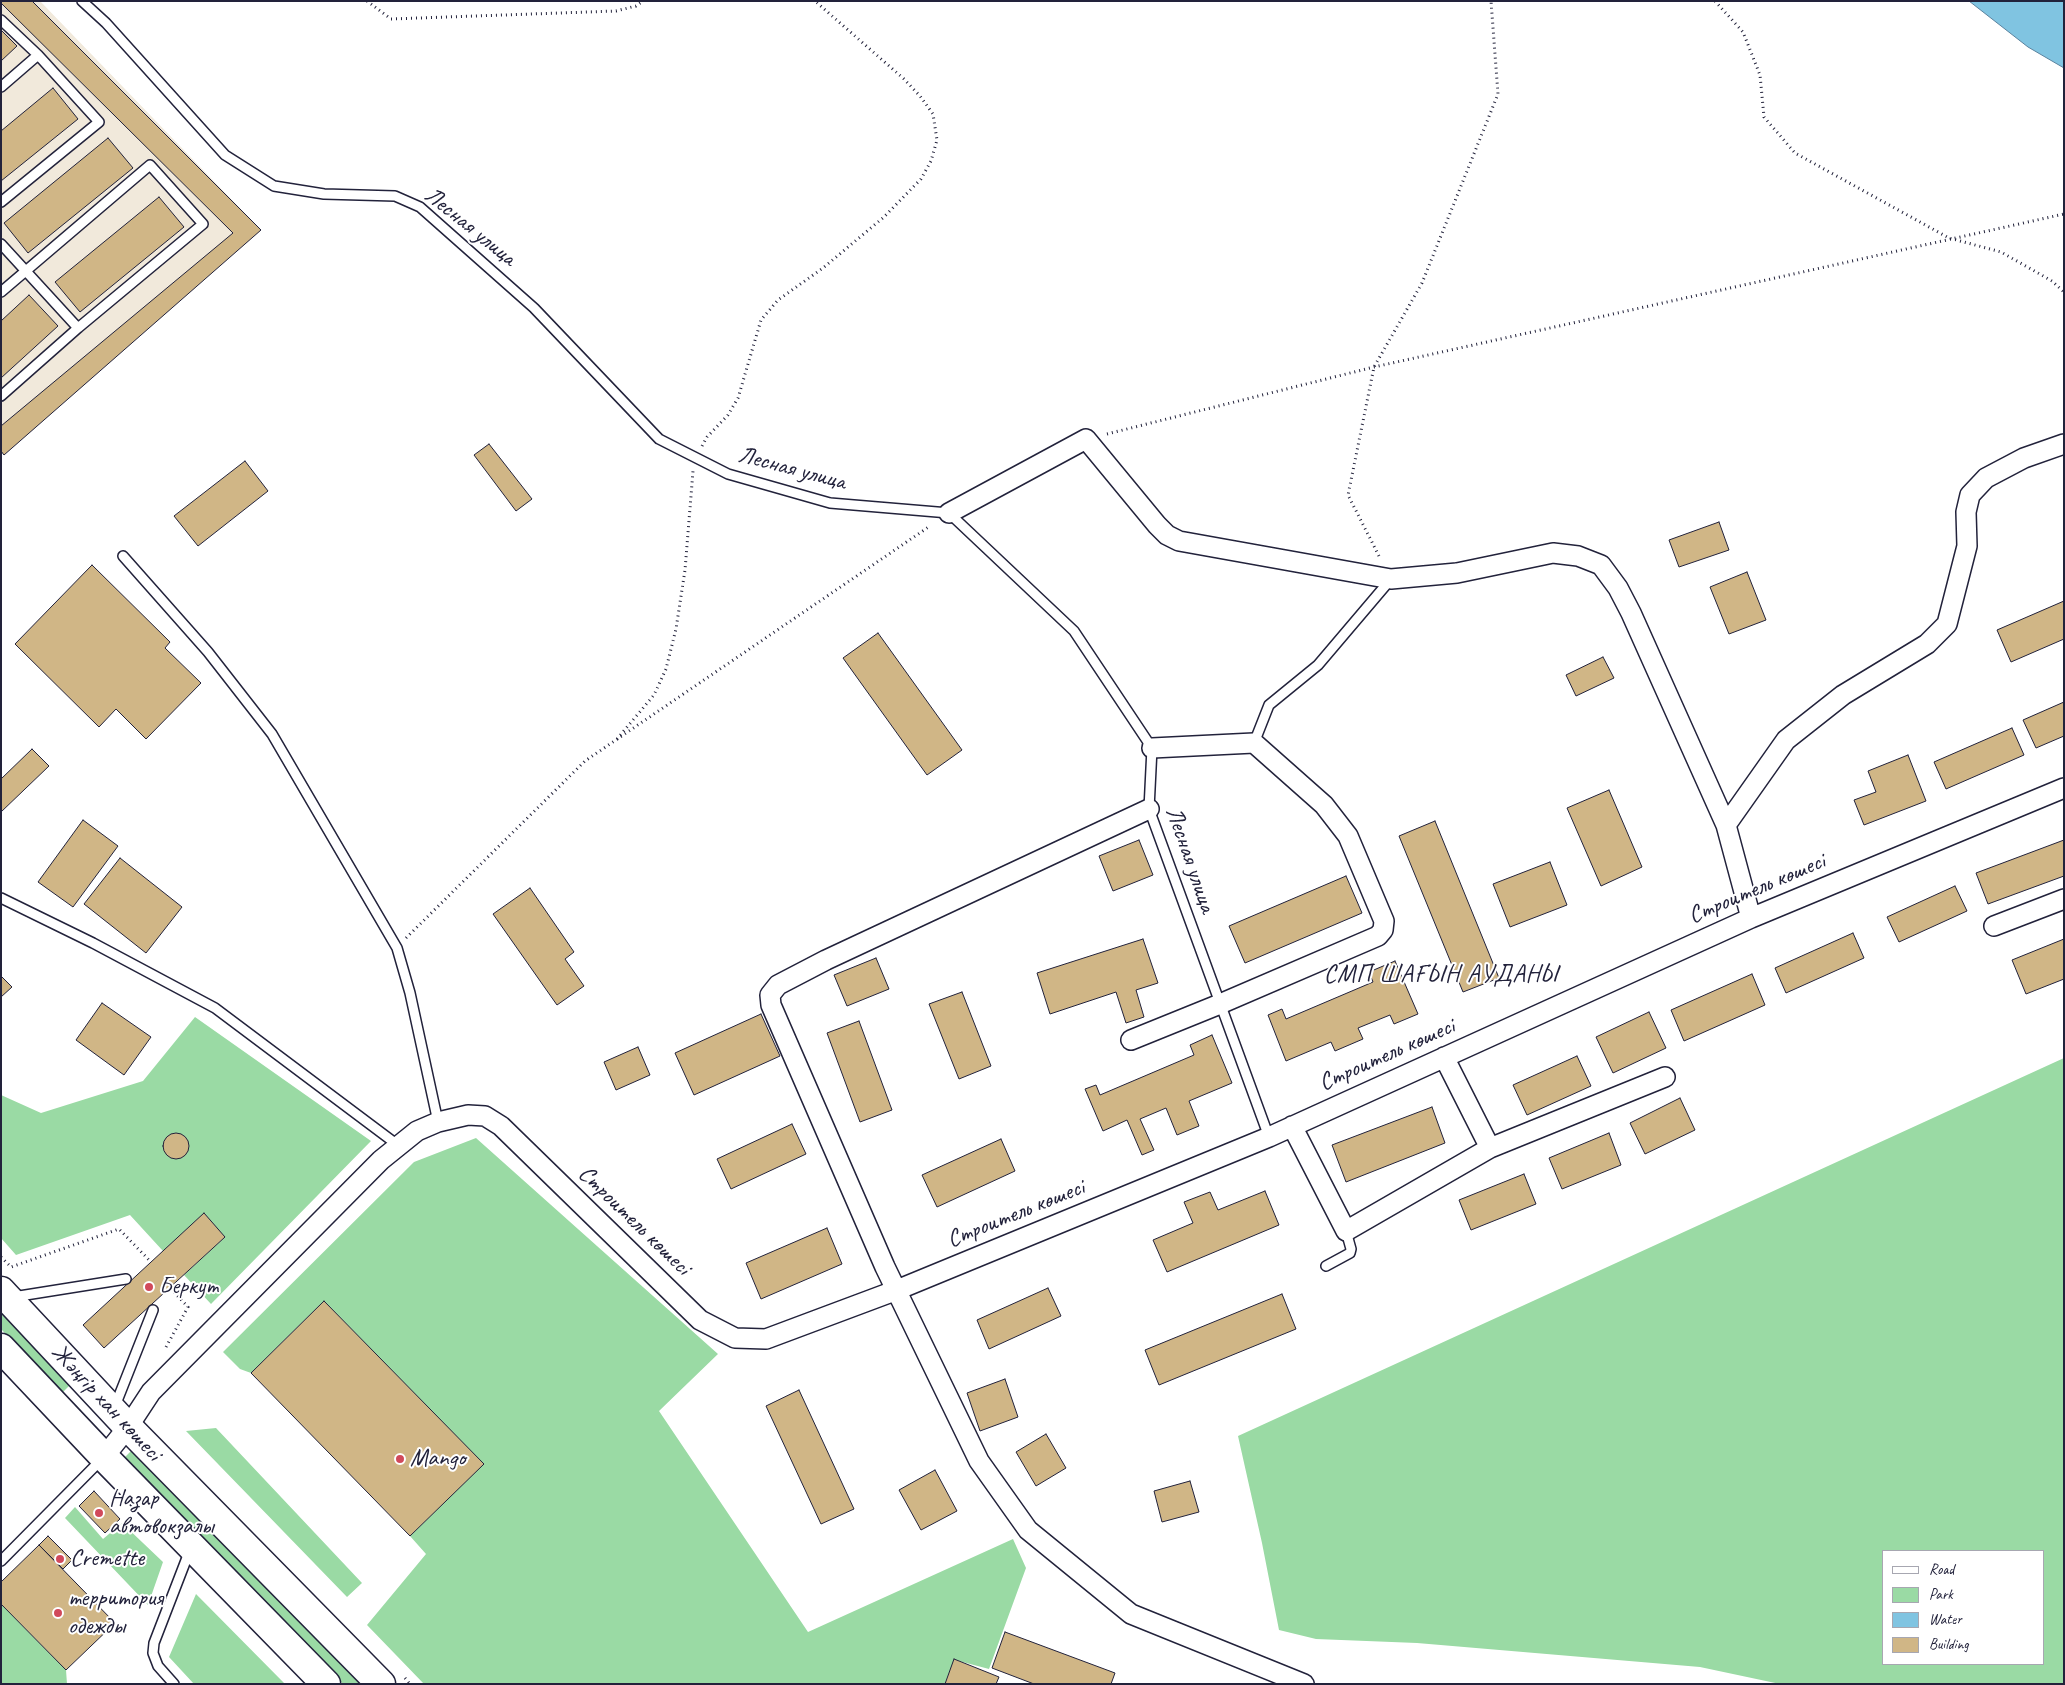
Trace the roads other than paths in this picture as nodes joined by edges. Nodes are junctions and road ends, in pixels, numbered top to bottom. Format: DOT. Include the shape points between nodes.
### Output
graph roads {
  1 [pos="82,1"];
  2 [pos="1,20"];
  3 [pos="38,55"];
  4 [pos="1,87"];
  5 [pos="1,202"];
  6 [pos="1,244"];
  7 [pos="26,271"];
  8 [pos="1,292"];
  9 [pos="78,328"];
  10 [pos="1,396"];
  11 [pos="2064,444"];
  12 [pos="949,513"];
  13 [pos="123,556"];
  14 [pos="1391,579"];
  15 [pos="1254,743"];
  16 [pos="1152,748"];
  17 [pos="2064,788"];
  18 [pos="1148,809"];
  19 [pos="1726,825"];
  20 [pos="1,898"];
  21 [pos="2064,899"];
  22 [pos="1751,918"];
  23 [pos="1994,926"];
  24 [pos="1220,1004"];
  25 [pos="1131,1040"];
  26 [pos="1444,1057"];
  27 [pos="1665,1077"];
  28 [pos="438,1122"];
  29 [pos="1292,1126"];
  30 [pos="1269,1136"];
  31 [pos="399,1146"];
  32 [pos="1490,1148"];
  33 [pos="1346,1231"];
  34 [pos="1326,1266"];
  35 [pos="126,1279"];
  36 [pos="897,1290"];
  37 [pos="4,1295"];
  38 [pos="153,1310"];
  39 [pos="1,1348"];
  40 [pos="120,1419"];
  41 [pos="104,1458"];
  42 [pos="183,1538"];
  43 [pos="1,1561"];
  44 [pos="392,1680"];
  45 [pos="174,1684"];
  46 [pos="326,1684"];
  47 [pos="1304,1684"];
  1 -- 12 [label="lane, Лесная улица" via="106,23 225,155 274,186 324,194 395,196 420,206 534,308 659,438 728,474 830,503"];
  2 -- 3 [label="lane"];
  3 -- 4 [label="lane"];
  3 -- 5 [label="lane" via="99,122"];
  6 -- 7 [label="lane"];
  7 -- 8 [label="lane"];
  7 -- 9 [label="lane"];
  7 -- 9 [label="lane" via="150,165 203,224"];
  9 -- 10 [label="lane"];
  11 -- 19 [label="street" via="2024,458 1986,478 1970,495 1966,512 1966,546 1947,624 1926,644 1843,695 1786,740"];
  12 -- 14 [label="street" via="1086,439 1157,525 1179,541"];
  12 -- 16 [label="lane" via="1074,631"];
  13 -- 28 [label="lane" via="208,652 272,734 397,948"];
  14 -- 15 [label="lane" via="1318,665 1269,705"];
  14 -- 19 [label="street" via="1456,573 1553,553 1578,556 1601,566 1631,613"];
  15 -- 16 [label="street"];
  15 -- 24 [label="street" via="1324,805 1348,836 1384,921 1383,930 1378,936"];
  16 -- 18 [label="lane, Лесная улица"];
  17 -- 22 [label="street, Строитель көшесі"];
  18 -- 24 [label="lane, Лесная улица"];
  18 -- 36 [label="street" via="826,960 778,985 770,995 771,1006"];
  19 -- 22 [label="street"];
  20 -- 31 [label="lane" via="216,1008"];
  21 -- 23 [label="street"];
  22 -- 26 [label="street, Строитель көшесі"];
  24 -- 25 [label="street"];
  24 -- 30 [label="lane, Лесная улица"];
  26 -- 29 [label="street, Строитель көшесі"];
  26 -- 32 [label="street"];
  27 -- 32 [label="street"];
  28 -- 31 [label="street, Строитель көшесі" via="417,1131"];
  28 -- 36 [label="street, Строитель көшесі" via="468,1115 485,1116 500,1126 700,1320 735,1338 766,1339"];
  29 -- 30 [label="street, Строитель көшесі"];
  29 -- 33 [label="street"];
  30 -- 36 [label="street, Строитель көшесі"];
  31 -- 40 [label="street, Строитель көшесі" via="381,1160 151,1392"];
  32 -- 33 [label="street"];
  33 -- 34 [label="lane" via="1350,1253"];
  35 -- 37 [label="lane"];
  36 -- 47 [label="street" via="979,1461 1028,1530 1131,1614"];
  37 -- 40 [label="main road, Жәңгір хан көшесі"];
  38 -- 40 [label="lane"];
  39 -- 41 [label="main road, Жәңгір хан көшесі"];
  40 -- 41 [label="street, Строитель көшесі"];
  40 -- 44 [label="main road, Жәңгір хан көшесі"];
  41 -- 42 [label="main road, Жәңгір хан көшесі"];
  41 -- 43 [label="lane"];
  42 -- 45 [label="lane" via="188,1555 153,1653 158,1666"];
  42 -- 46 [label="main road, Жәңгір хан көшесі"];
}
